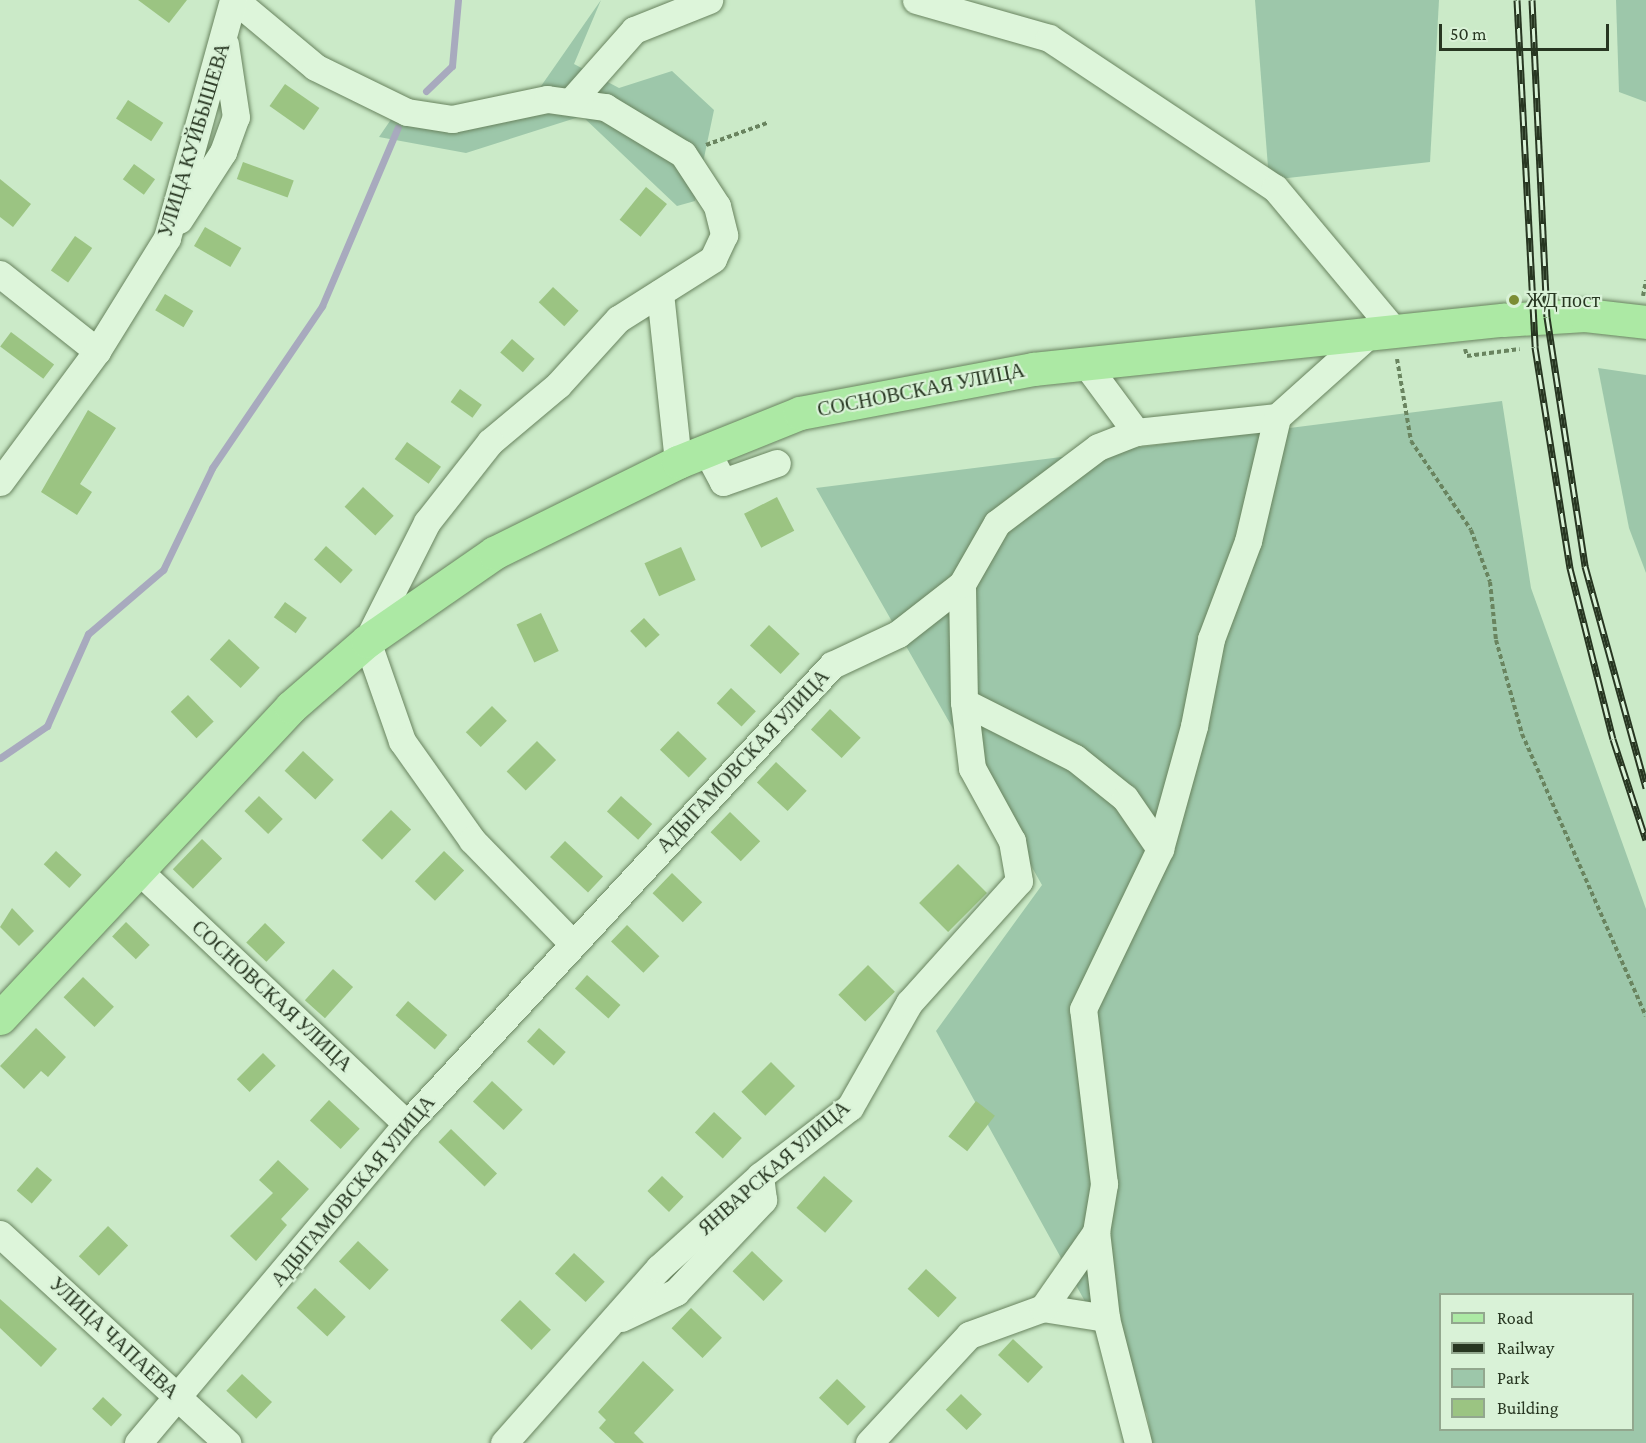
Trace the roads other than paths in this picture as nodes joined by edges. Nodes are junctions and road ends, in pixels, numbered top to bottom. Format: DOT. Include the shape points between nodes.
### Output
graph roads {
  1 [pos="234,0"];
  2 [pos="709,0"];
  3 [pos="916,0"];
  4 [pos="573,99"];
  5 [pos="0,274"];
  6 [pos="660,293"];
  7 [pos="61,322"];
  8 [pos="1646,322"];
  9 [pos="114,323"];
  10 [pos="1383,329"];
  11 [pos="97,351"];
  12 [pos="1085,363"];
  13 [pos="1276,417"];
  14 [pos="1136,432"];
  15 [pos="692,456"];
  16 [pos="777,463"];
  17 [pos="0,482"];
  18 [pos="962,584"];
  19 [pos="367,641"];
  20 [pos="964,702"];
  21 [pos="1160,849"];
  22 [pos="136,868"];
  23 [pos="573,945"];
  24 [pos="0,1018"];
  25 [pos="407,1124"];
  26 [pos="1096,1232"];
  27 [pos="0,1234"];
  28 [pos="1043,1308"];
  29 [pos="1106,1318"];
  30 [pos="178,1398"];
  31 [pos="138,1443"];
  32 [pos="227,1443"];
  33 [pos="504,1443"];
  34 [pos="869,1443"];
  35 [pos="1138,1443"];
  1 -- 4 [label="street" via="315,67 407,112 452,119 547,99"];
  1 -- 9 [label="street, УЛИЦА КУЙБЫШЕВА" via="167,238"];
  2 -- 4 [label="street" via="634,30"];
  3 -- 10 [label="street" via="1049,38 1275,188"];
  4 -- 6 [label="street, СОСНОВСКАЯ УЛИЦА" via="633,120 683,154 717,206 724,235 713,259"];
  5 -- 7 [label="street"];
  6 -- 15 [label="street"];
  6 -- 19 [label="street, СОСНОВСКАЯ УЛИЦА" via="618,319 558,385 490,442 428,522"];
  7 -- 9 [label="street"];
  7 -- 11 [label="street"];
  8 -- 10 [label="main road, СОСНОВСКАЯ УЛИЦА" via="1610,316 1539,317"];
  9 -- 11 [label="street, УЛИЦА КУЙБЫШЕВА"];
  10 -- 12 [label="main road, СОСНОВСКАЯ УЛИЦА"];
  10 -- 13 [label="street"];
  11 -- 17 [label="street, УЛИЦА КУЙБЫШЕВА"];
  12 -- 14 [label="street"];
  12 -- 15 [label="main road, СОСНОВСКАЯ УЛИЦА" via="874,395 800,413"];
  13 -- 14 [label="street"];
  13 -- 21 [label="street" via="1248,541 1211,639"];
  14 -- 18 [label="street" via="1098,447 997,523"];
  15 -- 16 [label="street" via="723,482"];
  15 -- 19 [label="main road, СОСНОВСКАЯ УЛИЦА" via="494,553"];
  18 -- 20 [label="street"];
  18 -- 23 [label="street, АДЫГАМОВСКАЯ УЛИЦА" via="906,629 832,665"];
  19 -- 22 [label="main road, СОСНОВСКАЯ УЛИЦА" via="291,707"];
  19 -- 23 [label="street" via="402,741 472,840"];
  20 -- 21 [label="street" via="1075,758 1125,798"];
  20 -- 33 [label="street, ЯНВАРСКАЯ УЛИЦА" via="972,768 1012,840 1019,880 909,1003 850,1107 760,1176 659,1268"];
  21 -- 26 [label="street" via="1083,1009 1104,1184"];
  22 -- 24 [label="main road, СОСНОВСКАЯ УЛИЦА"];
  22 -- 25 [label="street, СОСНОВСКАЯ УЛИЦА"];
  23 -- 25 [label="street, АДЫГАМОВСКАЯ УЛИЦА"];
  25 -- 30 [label="street, АДЫГАМОВСКАЯ УЛИЦА"];
  26 -- 28 [label="street"];
  26 -- 29 [label="street"];
  27 -- 30 [label="street, УЛИЦА ЧАПАЕВА"];
  28 -- 29 [label="street"];
  28 -- 34 [label="street" via="969,1335"];
  29 -- 35 [label="street"];
  30 -- 31 [label="street, АДЫГАМОВСКАЯ УЛИЦА"];
  30 -- 32 [label="street, УЛИЦА ЧАПАЕВА"];
}
